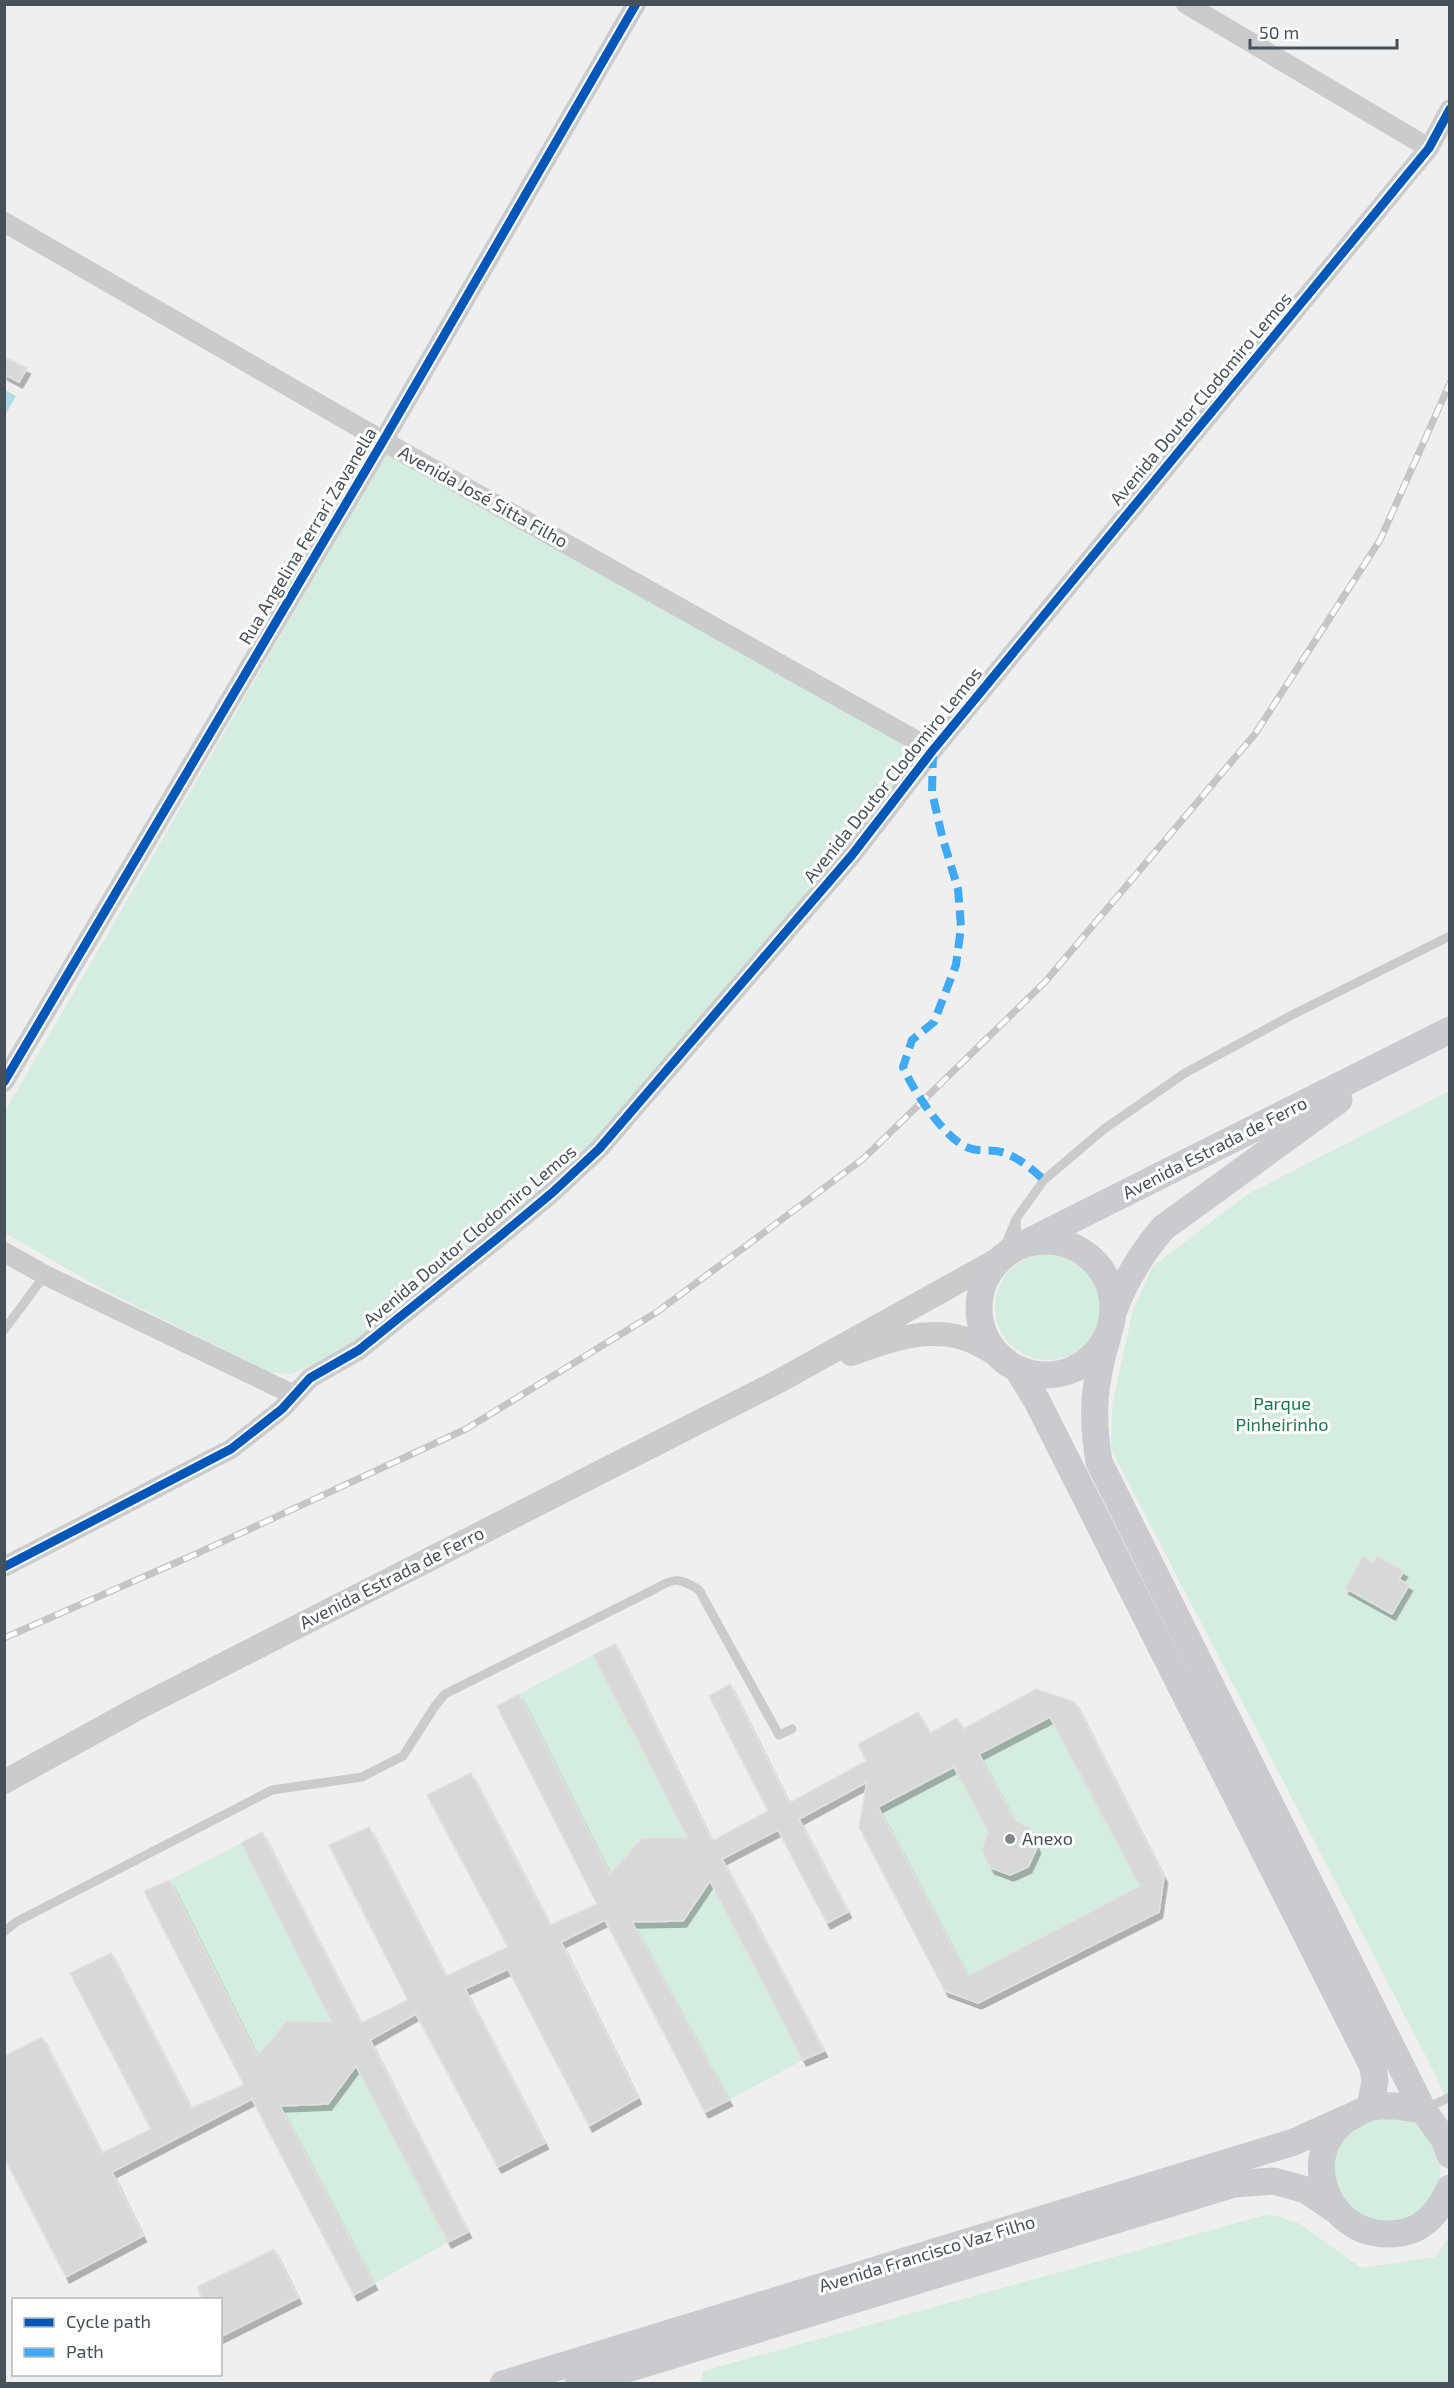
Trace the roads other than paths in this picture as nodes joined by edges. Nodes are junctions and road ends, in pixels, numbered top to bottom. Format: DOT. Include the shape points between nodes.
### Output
graph roads {
  1 [pos="636,4"];
  2 [pos="1186,4"];
  3 [pos="1449,109"];
  4 [pos="1430,148"];
  5 [pos="4,222"];
  6 [pos="383,441"];
  7 [pos="933,750"];
  8 [pos="1449,936"];
  9 [pos="1449,1030"];
  10 [pos="1408,1051"];
  11 [pos="4,1082"];
  12 [pos="1012,1241"];
  13 [pos="4,1252"];
  14 [pos="45,1275"];
  15 [pos="1111,1323"];
  16 [pos="4,1330"];
  17 [pos="1007,1362"];
  18 [pos="781,1380"];
  19 [pos="294,1395"];
  20 [pos="4,1567"];
  21 [pos="792,1729"];
  22 [pos="4,1782"];
  23 [pos="4,1932"];
  24 [pos="1449,2097"];
  25 [pos="1423,2110"];
  26 [pos="1359,2112"];
  27 [pos="1448,2143"];
  28 [pos="1449,2188"];
  29 [pos="1334,2209"];
  30 [pos="503,2384"];
  31 [pos="578,2384"];
  1 -- 6 [label="street, Rua Angelina Ferrari Zavanella"];
  2 -- 4 [label="street"];
  3 -- 4 [label="street, Avenida Doutor Clodomiro Lemos"];
  4 -- 7 [label="street, Avenida Doutor Clodomiro Lemos"];
  5 -- 6 [label="street, Avenida José Sitta Filho"];
  6 -- 7 [label="street, Avenida José Sitta Filho"];
  6 -- 11 [label="street, Rua Angelina Ferrari Zavanella"];
  7 -- 19 [label="street, Avenida Doutor Clodomiro Lemos" via="852,855 599,1149 423,1299 359,1350 310,1378"];
  8 -- 12 [label="lane" via="1185,1073 1104,1129 1044,1180"];
  9 -- 10 [label="main road, Avenida Estrada de Ferro"];
  10 -- 12 [label="main road, Avenida Estrada de Ferro"];
  10 -- 15 [label="main road, Avenida Estrada de Ferro" via="1163,1228 1131,1271"];
  12 -- 15 [label="main road, Avenida Estrada de Ferro" via="1048,1240 1074,1246 1095,1261 1109,1284"];
  12 -- 17 [label="main road" via="984,1280 978,1306 982,1332"];
  12 -- 18 [label="street, Avenida Estrada de Ferro"];
  13 -- 14 [label="street"];
  14 -- 16 [label="lane"];
  14 -- 19 [label="street"];
  15 -- 17 [label="main road, Avenida Estrada de Ferro" via="1093,1357 1070,1371 1044,1376"];
  15 -- 25 [label="main road" via="1098,1366 1094,1398 1099,1462"];
  17 -- 18 [label="street, Avenida Estrada de Ferro" via="964,1338 929,1332 894,1339"];
  17 -- 26 [label="main road" via="1037,1401 1373,2067 1375,2081"];
  18 -- 22 [label="street, Avenida Estrada de Ferro" via="138,1708"];
  19 -- 20 [label="street, Avenida Doutor Clodomiro Lemos" via="282,1410 231,1449"];
  21 -- 23 [label="lane" via="779,1735 699,1590 684,1580 669,1580 445,1694 403,1756 362,1777 272,1790 16,1922"];
  24 -- 25 [label="lane"];
  25 -- 26 [label="main road" via="1395,2105"];
  25 -- 27 [label="main road"];
  26 -- 29 [label="main road" via="1330,2137 1322,2161 1323,2186"];
  26 -- 30 [label="main road, Avenida Francisco Vaz Filho" via="1294,2142"];
  28 -- 29 [label="main road, Avenida Francisco Vaz Filho" via="1440,2208 1428,2220 1399,2234 1367,2232"];
  29 -- 31 [label="main road, Avenida Francisco Vaz Filho" via="1306,2190 1274,2181 1234,2184"];
}
